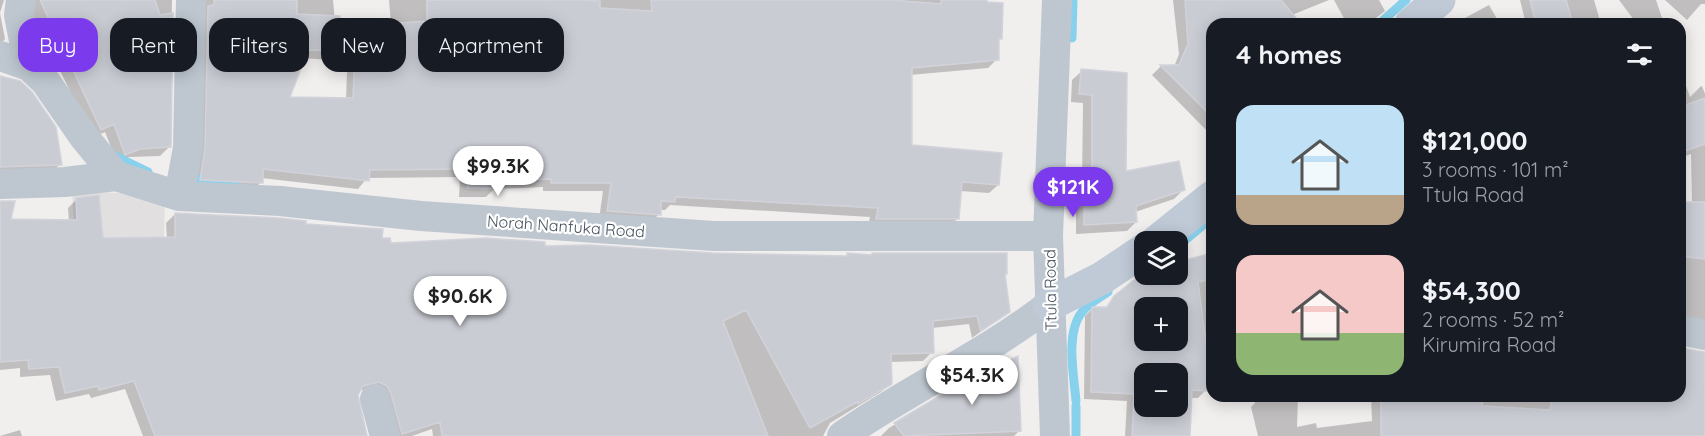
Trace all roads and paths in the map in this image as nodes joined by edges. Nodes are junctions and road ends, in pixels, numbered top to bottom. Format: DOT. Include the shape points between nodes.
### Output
graph roads {
  1 [pos="21,0"];
  2 [pos="191,0"];
  3 [pos="1057,0"];
  4 [pos="1439,0"];
  5 [pos="20,18"];
  6 [pos="1418,18"];
  7 [pos="0,56"];
  8 [pos="18,62"];
  9 [pos="35,72"];
  10 [pos="116,176"];
  11 [pos="0,184"];
  12 [pos="179,196"];
  13 [pos="1206,202"];
  14 [pos="1170,231"];
  15 [pos="1048,236"];
  16 [pos="1134,257"];
  17 [pos="1049,305"];
  18 [pos="1686,331"];
  19 [pos="1705,335"];
  20 [pos="375,399"];
  21 [pos="385,436"];
  22 [pos="842,436"];
  23 [pos="1055,436"];
  1 -- 5 [label="street"];
  2 -- 12 [label="street" via="188,148"];
  3 -- 15 [label="street, Ttula Road"];
  4 -- 6 [label="street"];
  7 -- 8 [label="street"];
  9 -- 10 [label="street"];
  10 -- 11 [label="street"];
  10 -- 12 [label="street, Norah Nanfuka Road"];
  12 -- 15 [label="street, Norah Nanfuka Road" via="714,236"];
  13 -- 14 [label="street"];
  15 -- 17 [label="street, Ttula Road"];
  16 -- 17 [label="street"];
  17 -- 22 [label="street" via="1025,324"];
  17 -- 23 [label="street, Ttula Road"];
  18 -- 19 [label="street"];
  20 -- 21 [label="street"];
}
